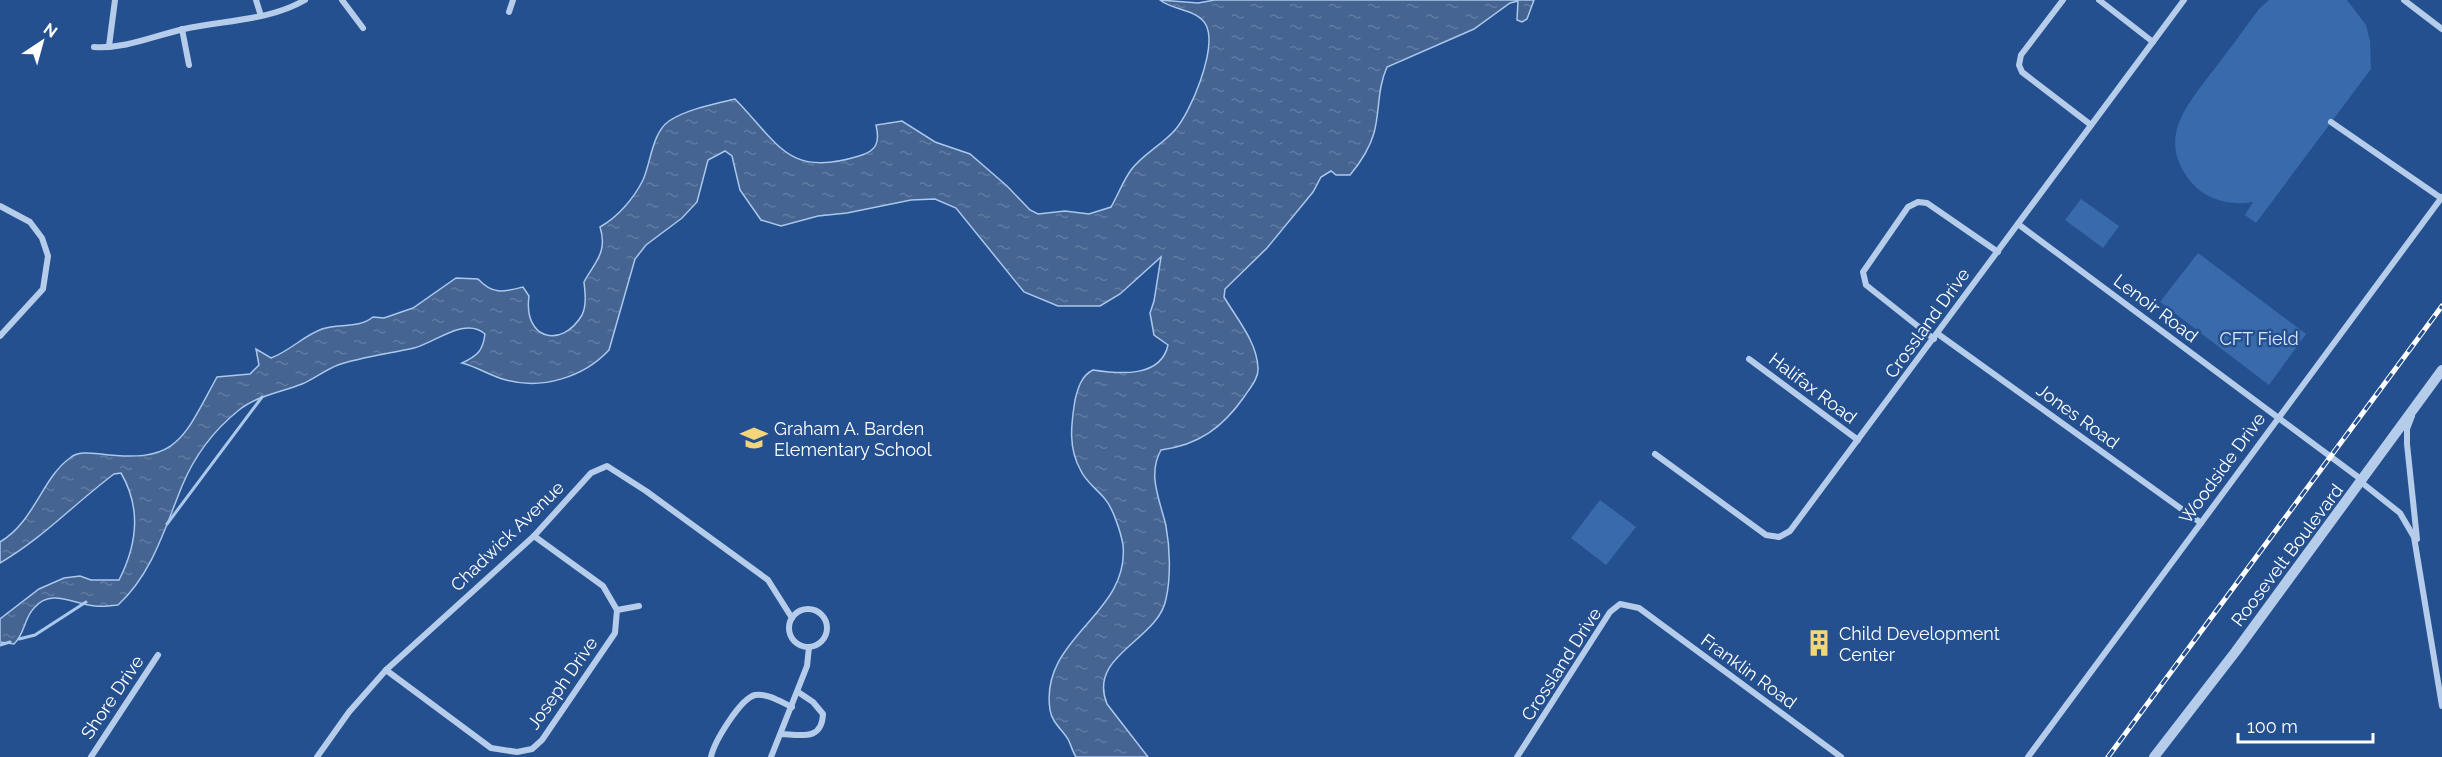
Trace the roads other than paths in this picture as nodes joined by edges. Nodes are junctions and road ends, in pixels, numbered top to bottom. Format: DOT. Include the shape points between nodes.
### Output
graph roads {
  1 [pos="116,0"];
  2 [pos="256,0"];
  3 [pos="305,0"];
  4 [pos="342,0"];
  5 [pos="513,0"];
  6 [pos="2063,0"];
  7 [pos="2099,0"];
  8 [pos="2184,0"];
  9 [pos="2404,0"];
  10 [pos="508,12"];
  11 [pos="261,16"];
  12 [pos="363,28"];
  13 [pos="182,29"];
  14 [pos="2442,29"];
  15 [pos="2153,42"];
  16 [pos="109,46"];
  17 [pos="94,47"];
  18 [pos="189,65"];
  19 [pos="2331,122"];
  20 [pos="2091,125"];
  21 [pos="2442,198"];
  22 [pos="0,206"];
  23 [pos="2018,224"];
  24 [pos="1998,252"];
  25 [pos="0,336"];
  26 [pos="1936,337"];
  27 [pos="1749,359"];
  28 [pos="2442,370"];
  29 [pos="2414,411"];
  30 [pos="2278,418"];
  31 [pos="1858,440"];
  32 [pos="1655,454"];
  33 [pos="2362,481"];
  34 [pos="2201,523"];
  35 [pos="534,536"];
  36 [pos="2417,549"];
  37 [pos="639,606"];
  38 [pos="1639,608"];
  39 [pos="617,610"];
  40 [pos="792,618"];
  41 [pos="809,647"];
  42 [pos="158,655"];
  43 [pos="386,670"];
  44 [pos="798,692"];
  45 [pos="2442,706"];
  46 [pos="792,707"];
  47 [pos="781,734"];
  48 [pos="91,757"];
  49 [pos="316,757"];
  50 [pos="711,757"];
  51 [pos="771,757"];
  52 [pos="1517,757"];
  53 [pos="1841,757"];
  54 [pos="2028,757"];
  55 [pos="2154,757"];
  1 -- 16 [label="street"];
  2 -- 11 [label="street"];
  3 -- 11 [label="street"];
  4 -- 12 [label="street"];
  5 -- 10 [label="street"];
  6 -- 20 [label="street" via="2021,55 2019,65 2022,72"];
  7 -- 15 [label="street"];
  8 -- 15 [label="street, Crossland Drive"];
  9 -- 14 [label="street"];
  11 -- 13 [label="street"];
  13 -- 16 [label="street" via="146,42"];
  13 -- 18 [label="street"];
  15 -- 20 [label="street, Crossland Drive"];
  16 -- 17 [label="street"];
  19 -- 21 [label="street"];
  20 -- 23 [label="street, Crossland Drive"];
  21 -- 30 [label="street, Woodside Drive"];
  22 -- 25 [label="street" via="30,222 42,238 48,256 42,289"];
  23 -- 24 [label="street, Crossland Drive"];
  23 -- 30 [label="street, Lenoir Road"];
  24 -- 26 [label="street, Crossland Drive"];
  24 -- 26 [label="street, Jones Road" via="1927,203 1908,207 1863,272 1864,278 1866,285"];
  26 -- 31 [label="street, Crossland Drive"];
  26 -- 34 [label="street, Jones Road"];
  27 -- 31 [label="street, Halifax Road"];
  28 -- 29 [label="street, Roosevelt Boulevard"];
  29 -- 33 [label="street, Roosevelt Boulevard"];
  29 -- 36 [label="street" via="2407,444"];
  30 -- 33 [label="street, Lenoir Road"];
  30 -- 34 [label="street, Woodside Drive"];
  31 -- 32 [label="street, Crossland Drive" via="1790,531 1779,537 1766,535"];
  33 -- 36 [label="street, Lenoir Road" via="2400,513"];
  33 -- 55 [label="street, Roosevelt Boulevard"];
  34 -- 54 [label="street, Woodside Drive"];
  35 -- 39 [label="street" via="603,586"];
  35 -- 40 [label="street, Chadwick Avenue" via="591,473 607,466 768,580"];
  35 -- 43 [label="street, Chadwick Avenue"];
  36 -- 45 [label="street"];
  37 -- 39 [label="street"];
  38 -- 52 [label="street, Crossland Drive" via="1620,604 1610,612"];
  38 -- 53 [label="street, Franklin Road"];
  39 -- 43 [label="street, Joseph Drive" via="615,633 532,749 517,752 491,748"];
  40 -- 41 [label="street" via="789,627 793,639"];
  40 -- 41 [label="street" via="810,609 825,618 826,636"];
  41 -- 44 [label="street"];
  42 -- 48 [label="street, Shore Drive"];
  43 -- 49 [label="street, Chadwick Avenue"];
  44 -- 46 [label="street"];
  44 -- 47 [label="street" via="823,714 823,723 812,736"];
  46 -- 47 [label="street"];
  46 -- 50 [label="street" via="756,695 744,701"];
  47 -- 51 [label="street"];
}
